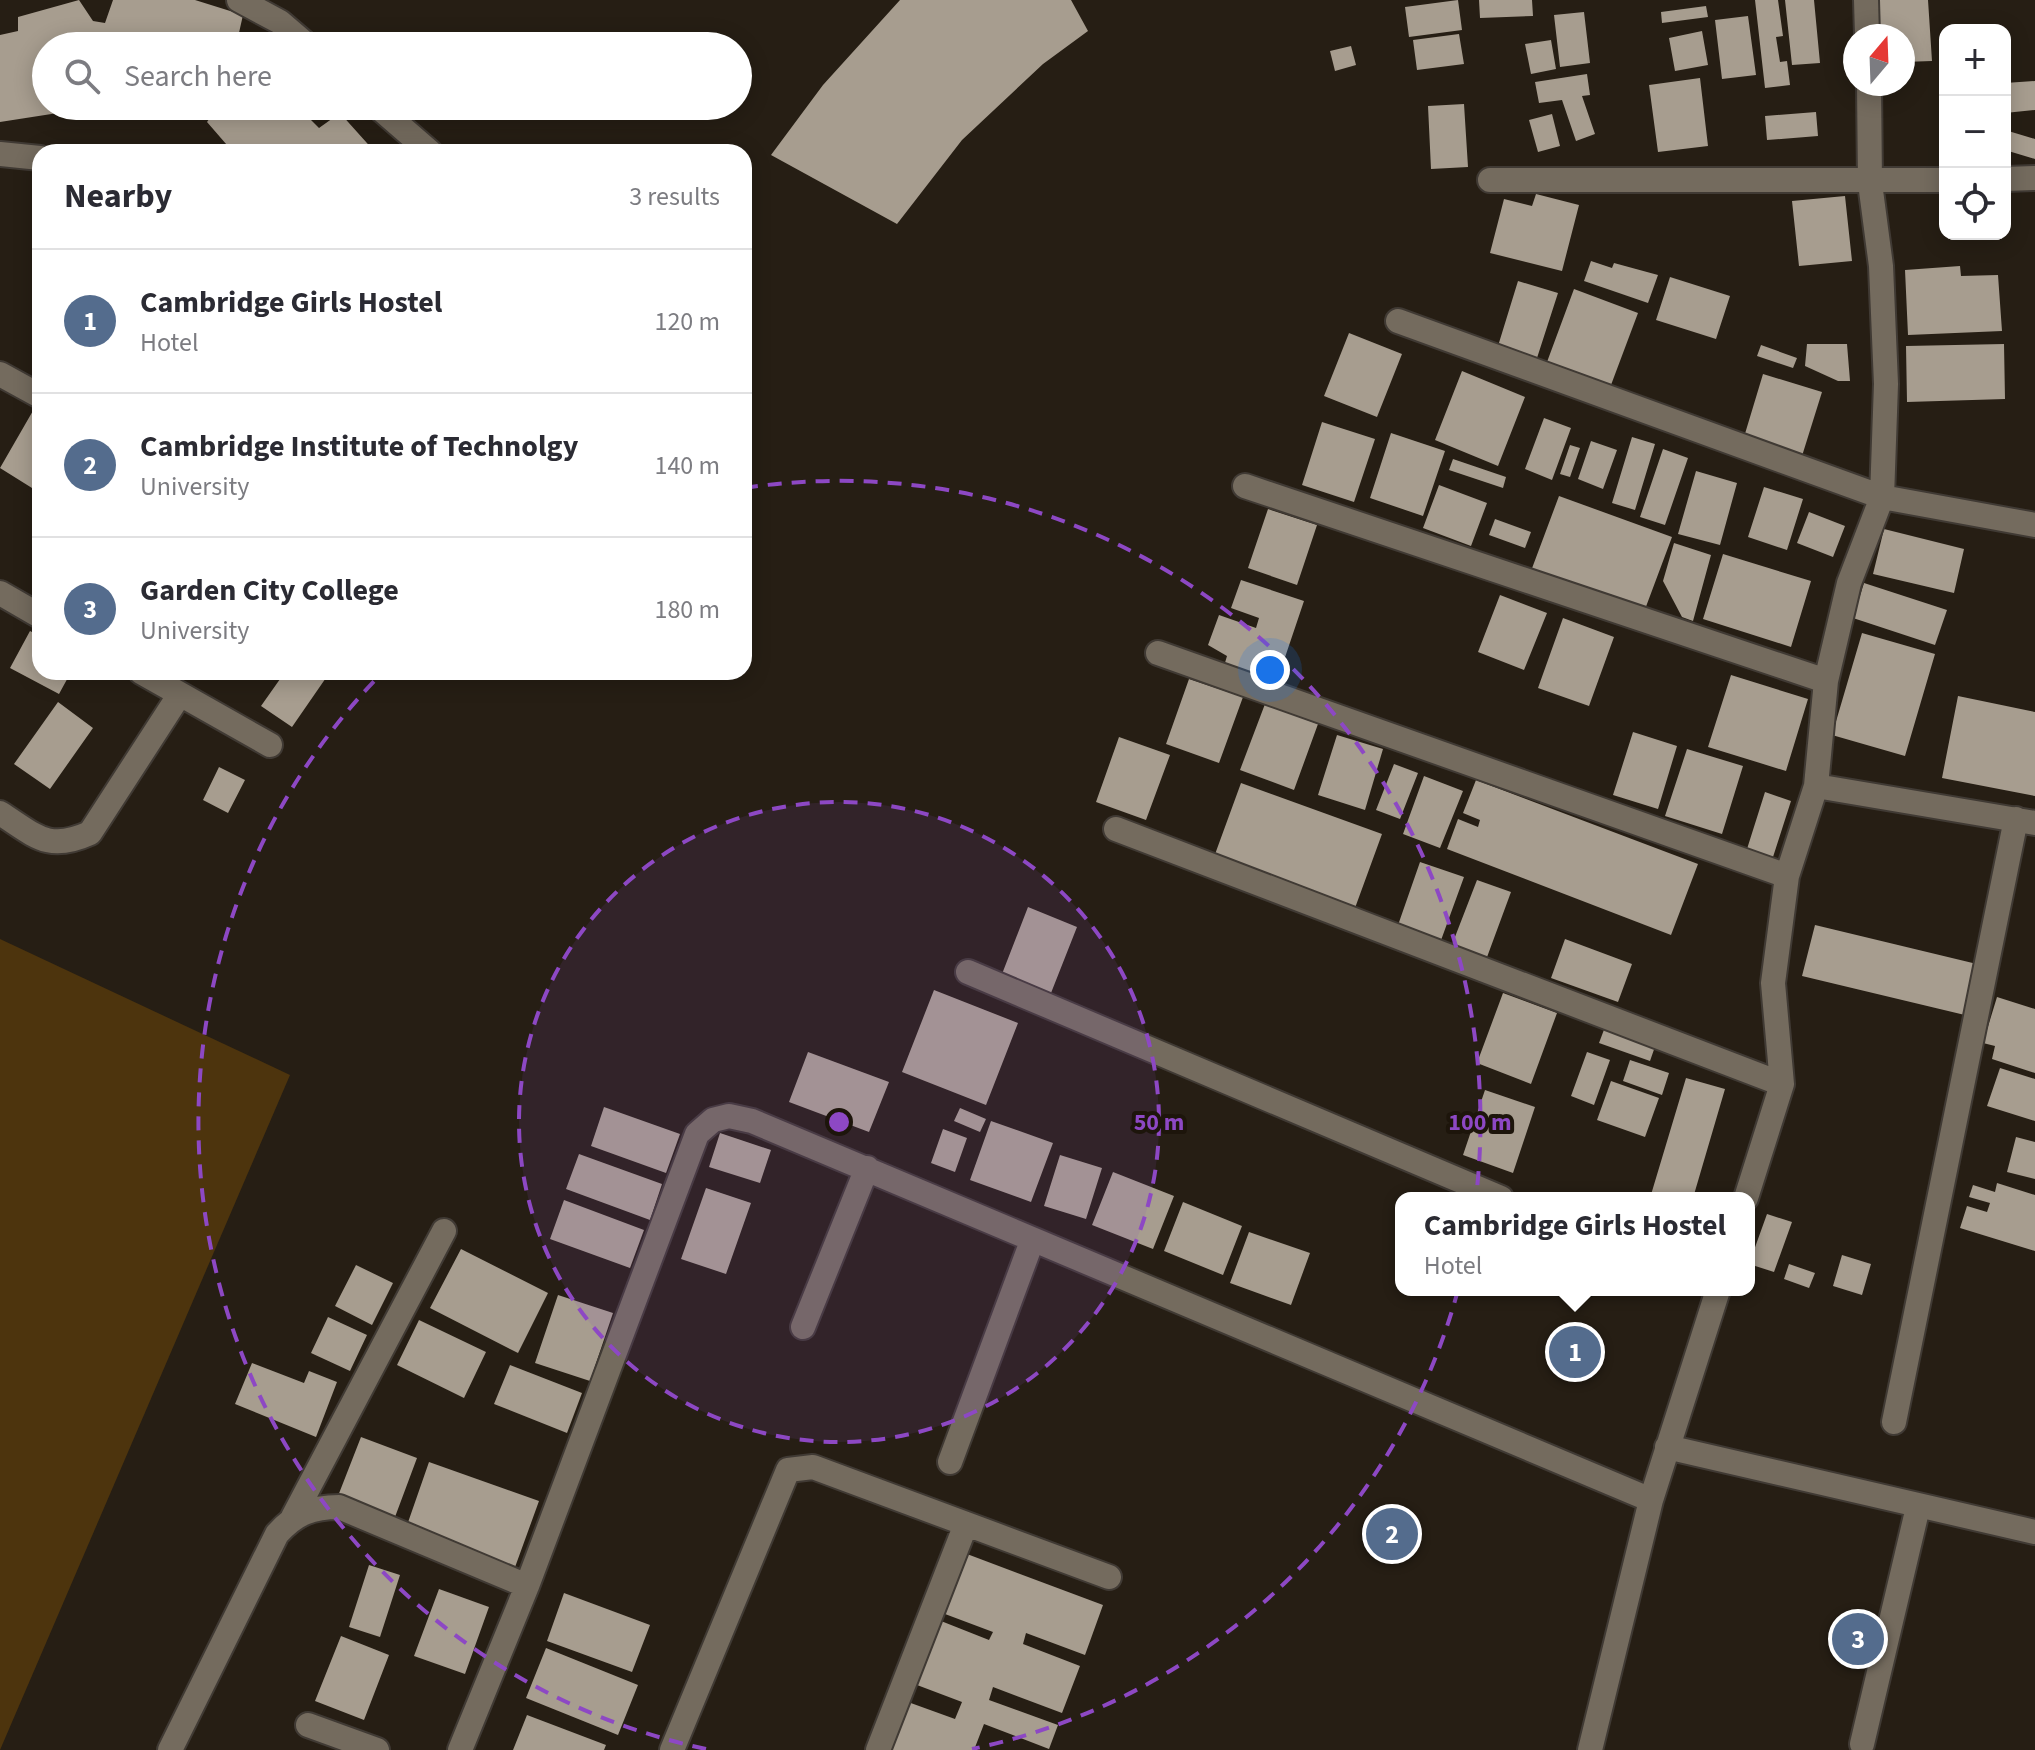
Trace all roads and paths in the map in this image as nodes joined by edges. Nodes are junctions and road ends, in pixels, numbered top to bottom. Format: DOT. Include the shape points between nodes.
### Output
graph roads {
  1 [pos="239,0"];
  2 [pos="1866,0"];
  3 [pos="1867,24"];
  4 [pos="292,32"];
  5 [pos="1869,96"];
  6 [pos="393,120"];
  7 [pos="421,144"];
  8 [pos="0,154"];
  9 [pos="32,157"];
  10 [pos="2035,178"];
  11 [pos="2011,179"];
  12 [pos="1490,180"];
  13 [pos="1939,180"];
  14 [pos="1870,183"];
  15 [pos="1398,321"];
  16 [pos="0,374"];
  17 [pos="32,392"];
  18 [pos="1245,486"];
  19 [pos="1882,497"];
  20 [pos="2035,525"];
  21 [pos="0,593"];
  22 [pos="32,611"];
  23 [pos="1158,653"];
  24 [pos="155,680"];
  25 [pos="1826,681"];
  26 [pos="180,694"];
  27 [pos="270,745"];
  28 [pos="1816,786"];
  29 [pos="0,813"];
  30 [pos="2026,821"];
  31 [pos="1116,829"];
  32 [pos="1787,876"];
  33 [pos="968,972"];
  34 [pos="1782,1084"];
  35 [pos="867,1168"];
  36 [pos="1487,1192"];
  37 [pos="1748,1192"];
  38 [pos="444,1231"];
  39 [pos="1032,1241"];
  40 [pos="1716,1296"];
  41 [pos="803,1327"];
  42 [pos="1894,1422"];
  43 [pos="1667,1447"];
  44 [pos="950,1462"];
  45 [pos="1651,1500"];
  46 [pos="1918,1507"];
  47 [pos="293,1517"];
  48 [pos="966,1524"];
  49 [pos="2035,1532"];
  50 [pos="1109,1577"];
  51 [pos="527,1586"];
  52 [pos="308,1725"];
  53 [pos="1862,1744"];
  54 [pos="170,1750"];
  55 [pos="377,1750"];
  56 [pos="460,1750"];
  57 [pos="672,1750"];
  58 [pos="878,1750"];
  59 [pos="1590,1750"];
  1 -- 4 [label="street"];
  2 -- 3 [label="street"];
  5 -- 14 [label="street"];
  6 -- 7 [label="street"];
  8 -- 9 [label="street"];
  10 -- 11 [label="street"];
  12 -- 14 [label="street"];
  13 -- 14 [label="street"];
  14 -- 19 [label="street" via="1881,266 1886,384"];
  15 -- 19 [label="street"];
  16 -- 17 [label="street"];
  18 -- 25 [label="street"];
  19 -- 20 [label="street"];
  19 -- 25 [label="street" via="1849,583"];
  21 -- 22 [label="street"];
  23 -- 32 [label="street"];
  24 -- 26 [label="street"];
  25 -- 28 [label="street"];
  26 -- 27 [label="street"];
  26 -- 29 [label="street" via="90,833 66,843 39,838"];
  28 -- 30 [label="street"];
  28 -- 32 [label="street"];
  30 -- 42 [label="street"];
  31 -- 34 [label="street"];
  32 -- 34 [label="street" via="1773,983"];
  33 -- 36 [label="street"];
  34 -- 37 [label="street"];
  35 -- 39 [label="street"];
  35 -- 41 [label="street"];
  35 -- 51 [label="street" via="729,1116 713,1120 697,1134"];
  38 -- 47 [label="street"];
  39 -- 44 [label="street"];
  39 -- 45 [label="street"];
  40 -- 43 [label="street"];
  43 -- 45 [label="street"];
  43 -- 46 [label="street"];
  45 -- 59 [label="street"];
  46 -- 49 [label="street"];
  46 -- 53 [label="street"];
  47 -- 51 [label="street" via="318,1507 339,1507"];
  47 -- 54 [label="street" via="277,1534"];
  48 -- 50 [label="street"];
  48 -- 57 [label="street" via="813,1467 788,1470"];
  48 -- 58 [label="street"];
  51 -- 56 [label="street"];
  52 -- 55 [label="street"];
}
